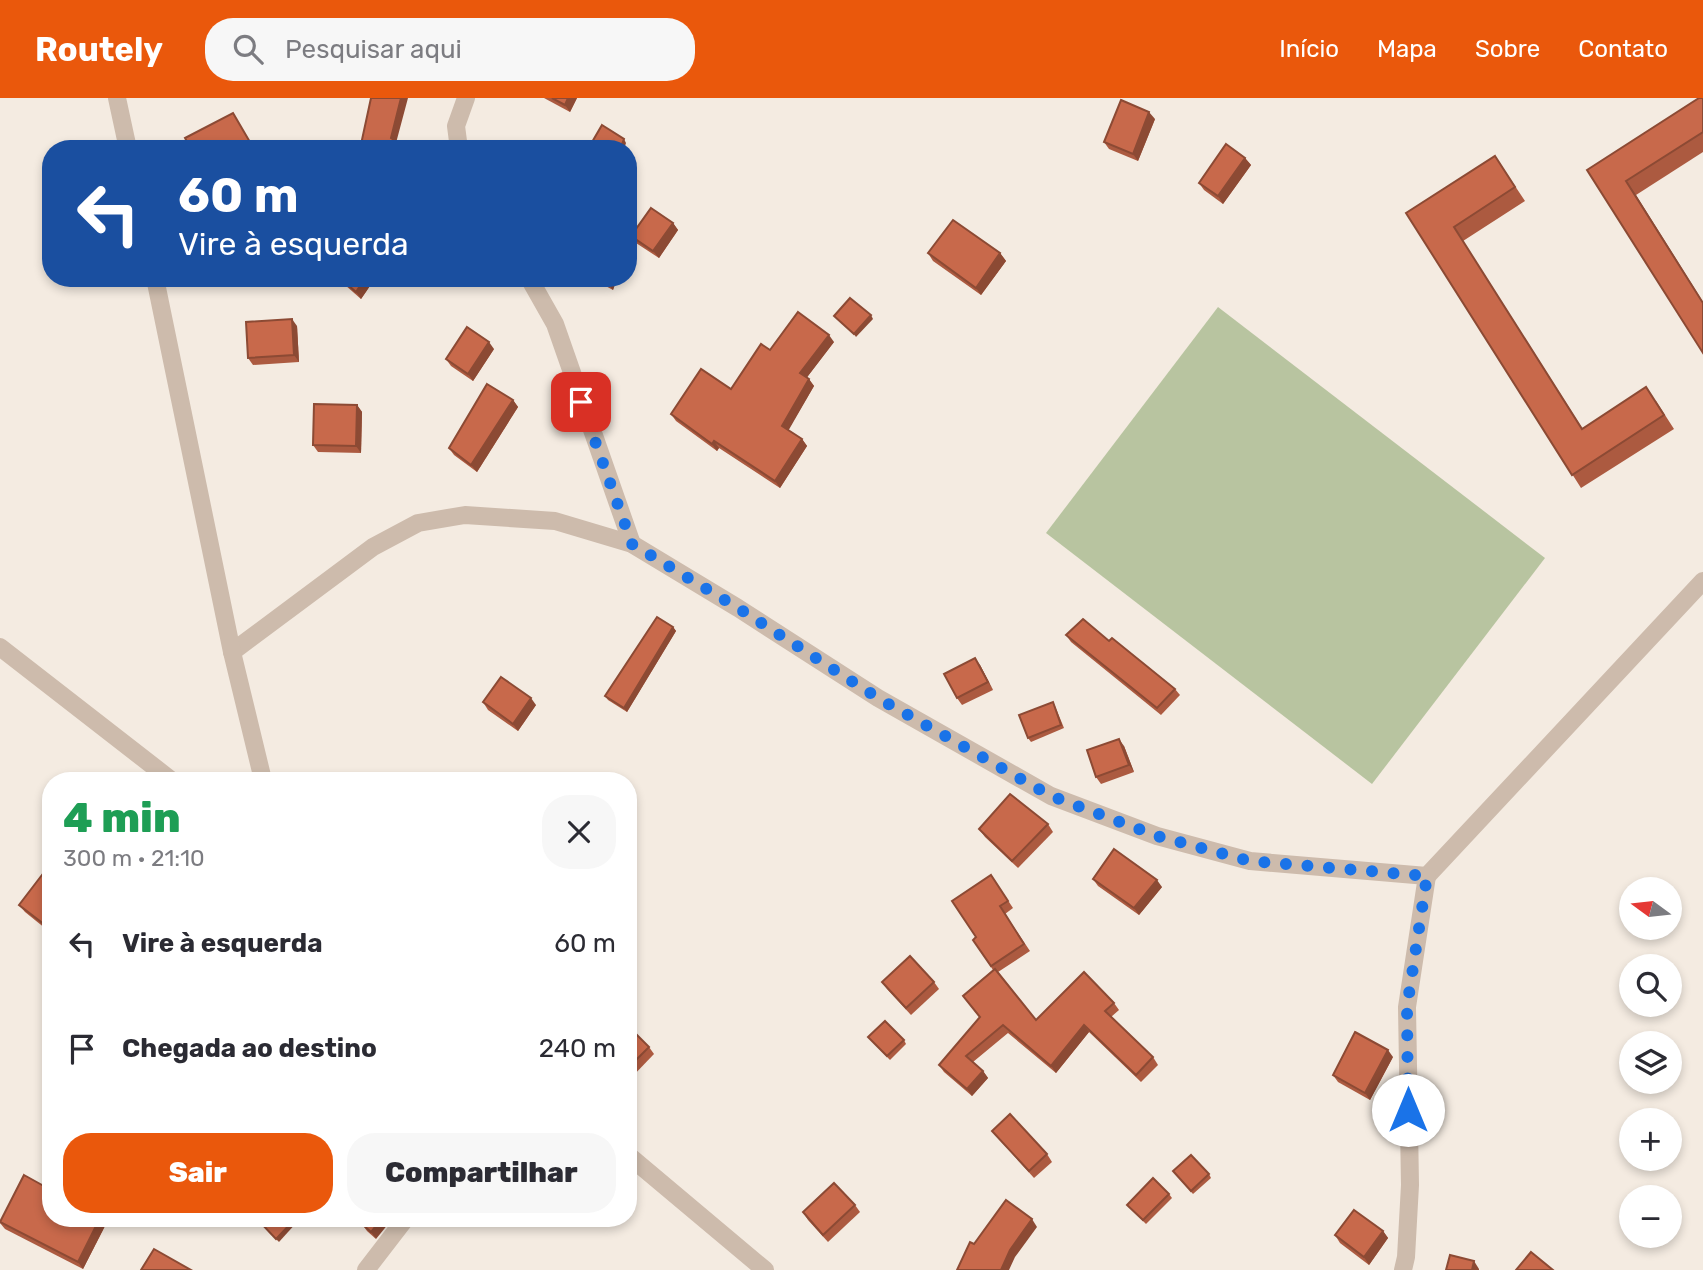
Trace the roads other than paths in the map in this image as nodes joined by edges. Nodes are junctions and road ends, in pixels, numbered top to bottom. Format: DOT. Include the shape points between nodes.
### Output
graph roads {
  1 [pos="117,98"];
  2 [pos="466,98"];
  3 [pos="126,140"];
  4 [pos="458,140"];
  5 [pos="157,287"];
  6 [pos="534,287"];
  7 [pos="632,544"];
  8 [pos="1703,581"];
  9 [pos="0,647"];
  10 [pos="232,652"];
  11 [pos="161,772"];
  12 [pos="261,772"];
  13 [pos="1427,876"];
  14 [pos="637,1162"];
  15 [pos="399,1227"];
  16 [pos="366,1270"];
  17 [pos="765,1270"];
  18 [pos="1403,1270"];
  1 -- 3 [label="street"];
  2 -- 4 [label="street" via="456,126"];
  5 -- 10 [label="street"];
  6 -- 7 [label="street" via="555,324"];
  7 -- 10 [label="street" via="555,521 465,515 418,523 373,547"];
  7 -- 13 [label="street" via="878,698 1051,796 1157,836 1250,861"];
  8 -- 13 [label="street"];
  9 -- 11 [label="street"];
  10 -- 12 [label="street"];
  13 -- 18 [label="street" via="1407,1007 1410,1185"];
  14 -- 17 [label="street"];
  15 -- 16 [label="street"];
}
